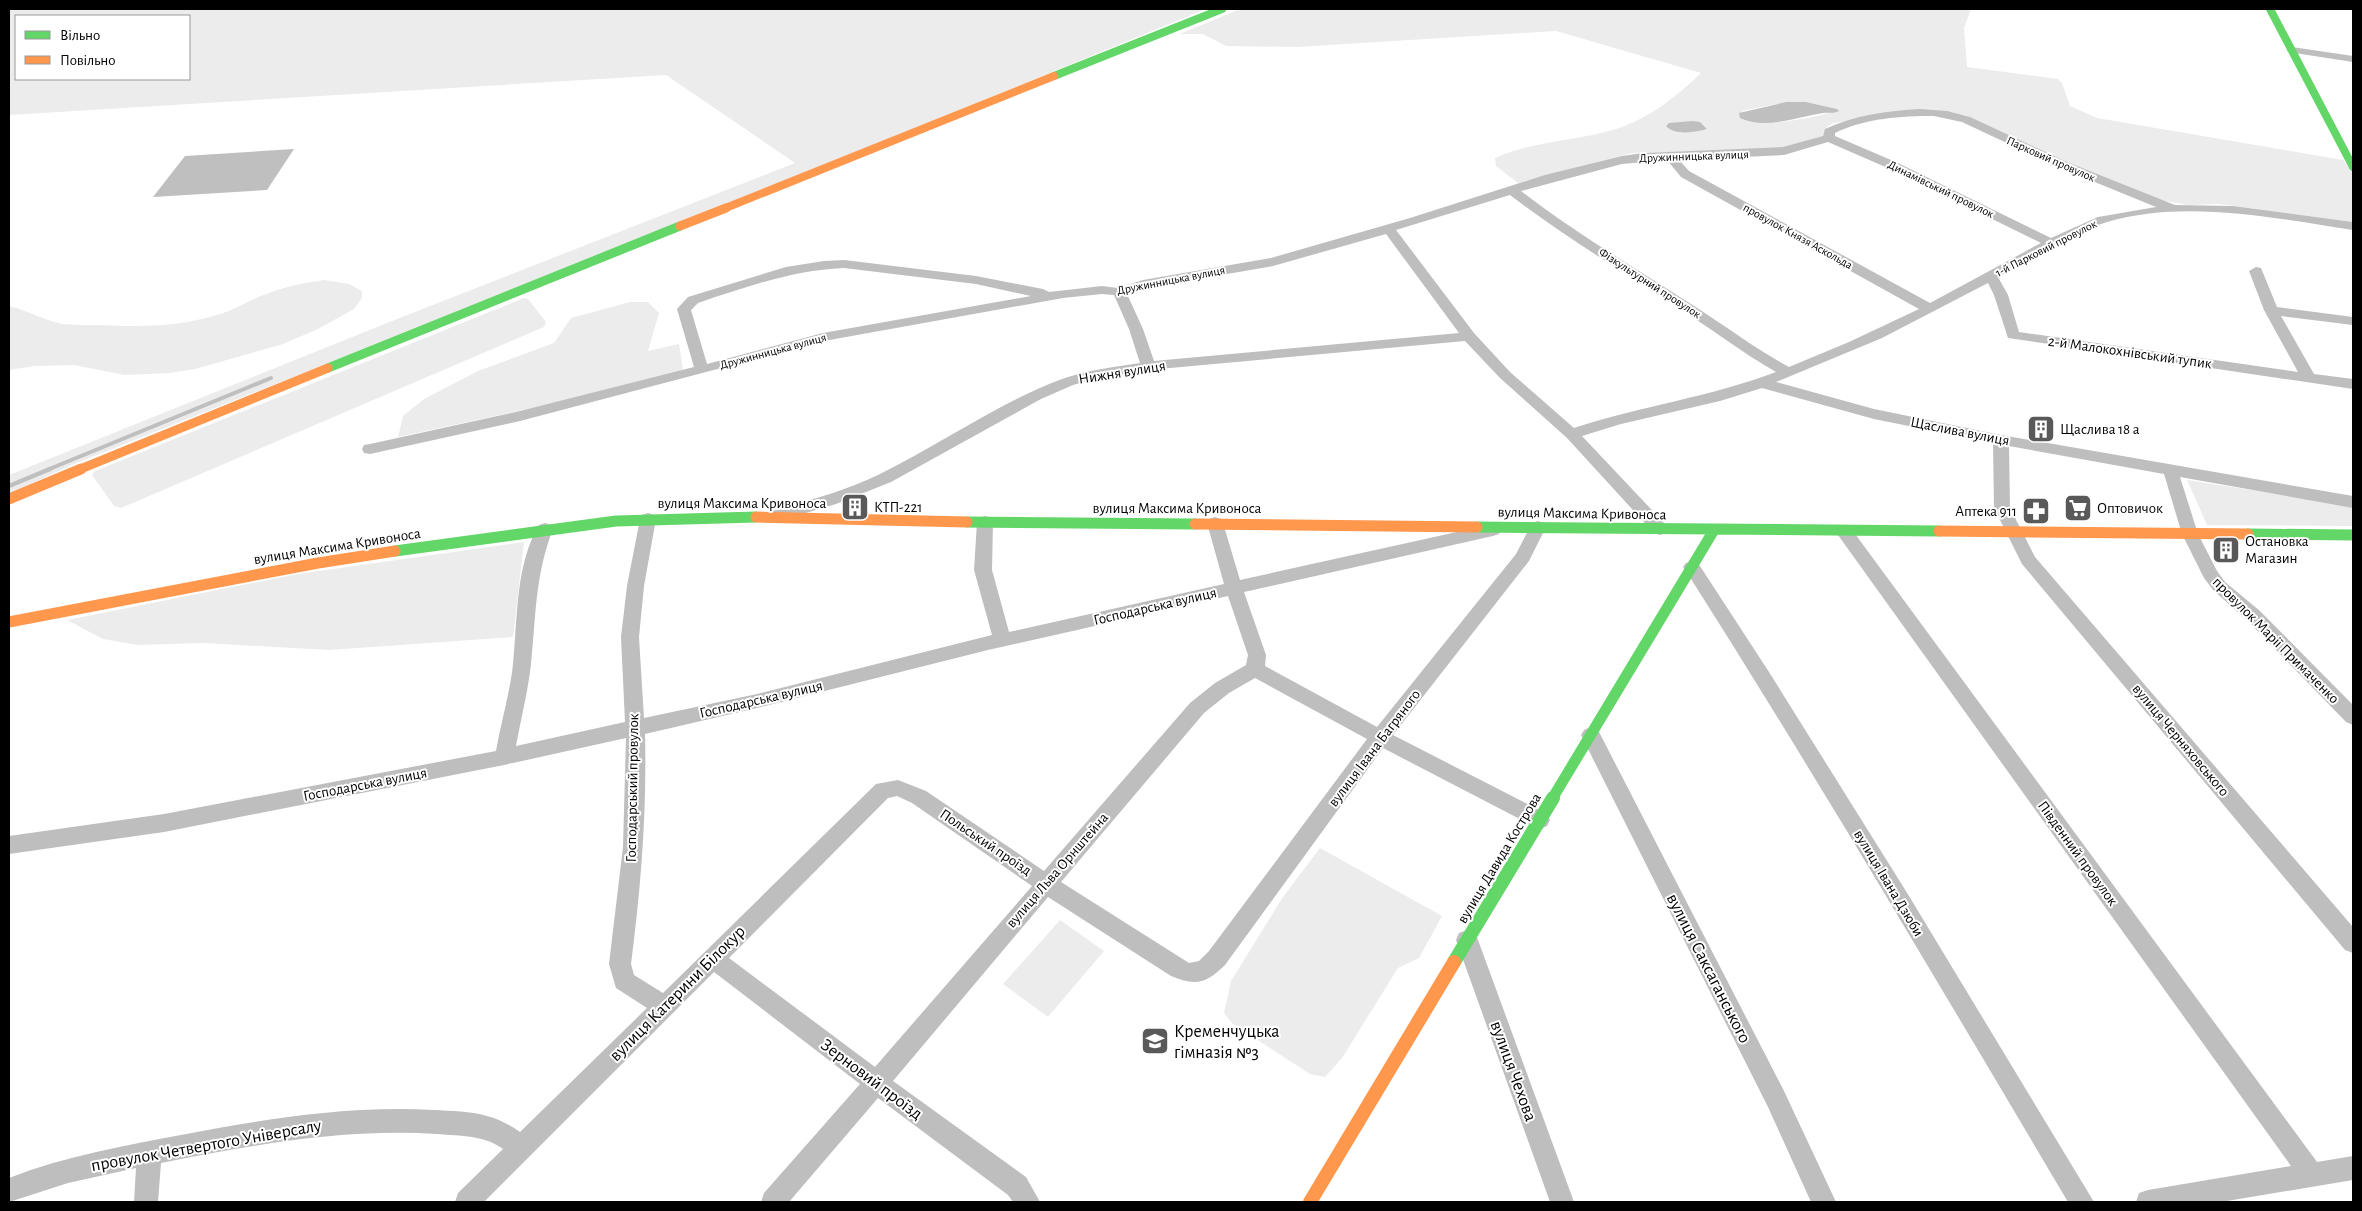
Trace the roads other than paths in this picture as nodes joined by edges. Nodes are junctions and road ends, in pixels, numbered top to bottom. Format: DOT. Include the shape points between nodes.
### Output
graph roads {
  1 [pos="1222,9"];
  2 [pos="2270,9"];
  3 [pos="2292,50"];
  4 [pos="2353,59"];
  5 [pos="1932,112"];
  6 [pos="1829,138"];
  7 [pos="1671,157"];
  8 [pos="2353,167"];
  9 [pos="1513,191"];
  10 [pos="2171,208"];
  11 [pos="2353,226"];
  12 [pos="1388,228"];
  13 [pos="2051,243"];
  14 [pos="2256,272"];
  15 [pos="1991,276"];
  16 [pos="1119,292"];
  17 [pos="1063,294"];
  18 [pos="1930,309"];
  19 [pos="2271,310"];
  20 [pos="2353,321"];
  21 [pos="1469,336"];
  22 [pos="1148,366"];
  23 [pos="702,370"];
  24 [pos="1789,373"];
  25 [pos="2309,378"];
  26 [pos="1761,383"];
  27 [pos="2353,384"];
  28 [pos="1572,434"];
  29 [pos="2001,440"];
  30 [pos="370,449"];
  31 [pos="2170,469"];
  32 [pos="9,499"];
  33 [pos="2353,502"];
  34 [pos="775,516"];
  35 [pos="648,518"];
  36 [pos="985,522"];
  37 [pos="1215,523"];
  38 [pos="1508,526"];
  39 [pos="1538,527"];
  40 [pos="544,529"];
  41 [pos="1660,529"];
  42 [pos="1714,530"];
  43 [pos="1844,531"];
  44 [pos="2013,533"];
  45 [pos="2190,534"];
  46 [pos="2352,537"];
  47 [pos="1692,568"];
  48 [pos="1234,588"];
  49 [pos="9,622"];
  50 [pos="1002,640"];
  51 [pos="1255,669"];
  52 [pos="2353,717"];
  53 [pos="635,729"];
  54 [pos="1591,735"];
  55 [pos="1380,737"];
  56 [pos="504,757"];
  57 [pos="891,788"];
  58 [pos="1540,820"];
  59 [pos="9,844"];
  60 [pos="1045,883"];
  61 [pos="1467,940"];
  62 [pos="2353,943"];
  63 [pos="712,958"];
  64 [pos="1207,968"];
  65 [pos="664,1006"];
  66 [pos="877,1083"];
  67 [pos="522,1147"];
  68 [pos="149,1153"];
  69 [pos="2353,1168"];
  70 [pos="2313,1176"];
  71 [pos="9,1190"];
  72 [pos="146,1202"];
  73 [pos="468,1202"];
  74 [pos="773,1202"];
  75 [pos="1028,1202"];
  76 [pos="1310,1202"];
  77 [pos="1562,1202"];
  78 [pos="1824,1202"];
  79 [pos="2082,1202"];
  80 [pos="2148,1202"];
  1 -- 32 [label="street"];
  2 -- 3 [label="street"];
  3 -- 4 [label="street"];
  3 -- 8 [label="street"];
  5 -- 6 [label="street, Дружинницька вулиця" via="1847,122 1829,131"];
  5 -- 10 [label="street, Парковий провулок" via="1962,118 2066,166"];
  6 -- 7 [label="street, Дружинницька вулиця" via="1784,151"];
  6 -- 13 [label="street, Динамівський провулок" via="1886,162"];
  7 -- 9 [label="street, Дружинницька вулиця" via="1644,156 1622,160 1549,178"];
  7 -- 18 [label="street, провулок Князя Аскольда" via="1685,174"];
  9 -- 12 [label="street, Дружинницька вулиця"];
  9 -- 24 [label="street, Фізкультурний провулок" via="1544,215 1758,356"];
  10 -- 11 [label="street, 1-й Парковий провулок" via="2240,210"];
  10 -- 13 [label="street, 1-й Парковий провулок" via="2110,217"];
  12 -- 16 [label="street, Дружинницька вулиця" via="1273,262 1143,284"];
  12 -- 21 [label="street"];
  13 -- 15 [label="street, 1-й Парковий провулок"];
  14 -- 19 [label="street"];
  15 -- 18 [label="street, 1-й Парковий провулок"];
  15 -- 25 [label="street, 2-й Малокохнівський тупик" via="2001,295 2013,335"];
  16 -- 17 [label="street, Дружинницька вулиця" via="1102,290"];
  16 -- 22 [label="street"];
  17 -- 23 [label="street, Дружинницька вулиця" via="823,337"];
  17 -- 23 [label="street" via="1029,292 976,280 930,276 871,265 812,266 768,275 687,304 684,309"];
  18 -- 24 [label="street, 1-й Парковий провулок"];
  19 -- 20 [label="street"];
  19 -- 25 [label="street"];
  21 -- 22 [label="street, Нижня вулиця"];
  21 -- 28 [label="street" via="1504,375"];
  22 -- 34 [label="street, Нижня вулиця" via="1068,382 885,478 830,500"];
  23 -- 30 [label="street, Дружинницька вулиця" via="520,416"];
  24 -- 26 [label="street, 1-й Парковий провулок"];
  25 -- 27 [label="street"];
  26 -- 28 [label="street"];
  26 -- 29 [label="street, Щаслива вулиця" via="1874,414"];
  28 -- 41 [label="street"];
  29 -- 31 [label="street, Щаслива вулиця"];
  29 -- 44 [label="street, вулиця Черняховського" via="2002,508"];
  31 -- 33 [label="street, Щаслива вулиця"];
  31 -- 45 [label="street, провулок Марії Примаченко"];
  34 -- 35 [label="street, вулиця Максима Кривоноса"];
  34 -- 36 [label="street, вулиця Максима Кривоноса"];
  35 -- 40 [label="street, вулиця Максима Кривоноса"];
  35 -- 53 [label="street, Господарський провулок" via="630,654"];
  36 -- 37 [label="street, вулиця Максима Кривоноса"];
  36 -- 50 [label="street" via="982,570"];
  37 -- 38 [label="street, вулиця Максима Кривоноса"];
  37 -- 48 [label="street"];
  38 -- 39 [label="street, вулиця Максима Кривоноса"];
  38 -- 48 [label="street, Господарська вулиця"];
  39 -- 41 [label="street, вулиця Максима Кривоноса"];
  39 -- 55 [label="street, вулиця Івана Багряного" via="1523,557"];
  40 -- 49 [label="street, вулиця Максима Кривоноса" via="318,563"];
  40 -- 56 [label="street" via="527,595 522,665"];
  41 -- 42 [label="street, вулиця Максима Кривоноса"];
  42 -- 43 [label="street, вулиця Максима Кривоноса"];
  42 -- 47 [label="street, вулиця Давида Кострова"];
  43 -- 44 [label="street, вулиця Максима Кривоноса"];
  43 -- 70 [label="street, Південний провулок"];
  44 -- 45 [label="street, вулиця Максима Кривоноса"];
  44 -- 62 [label="street, вулиця Черняховського" via="2028,560"];
  45 -- 46 [label="street, вулиця Максима Кривоноса"];
  45 -- 52 [label="street, провулок Марії Примаченко" via="2219,586 2254,616"];
  47 -- 54 [label="street, вулиця Давида Кострова"];
  47 -- 79 [label="street, вулиця Івана Дзюби" via="1763,677"];
  48 -- 50 [label="street, Господарська вулиця"];
  48 -- 51 [label="street" via="1257,655"];
  50 -- 53 [label="street, Господарська вулиця"];
  51 -- 55 [label="street"];
  51 -- 60 [label="street, вулиця Льва Орнштейна" via="1222,688 1198,708"];
  53 -- 56 [label="street, Господарська вулиця"];
  53 -- 65 [label="street, Господарський провулок" via="632,853 620,964 624,981"];
  54 -- 58 [label="street, вулиця Давида Кострова"];
  54 -- 78 [label="street, вулиця Саксаганського" via="1776,1099"];
  55 -- 58 [label="street"];
  55 -- 64 [label="street, вулиця Івана Багряного"];
  56 -- 59 [label="street, Господарська вулиця" via="164,824"];
  57 -- 60 [label="street, Польський проїзд" via="909,791 919,797"];
  57 -- 63 [label="street, вулиця Катерини Білокур" via="883,790"];
  58 -- 61 [label="street, вулиця Давида Кострова"];
  60 -- 64 [label="street, Польський проїзд" via="1179,969 1189,973"];
  60 -- 66 [label="street, вулиця Льва Орнштейна"];
  61 -- 76 [label="street, вулиця Давида Кострова"];
  61 -- 77 [label="street, вулиця Чехова"];
  63 -- 65 [label="street, вулиця Катерини Білокур"];
  63 -- 66 [label="street, Зерновий проїзд"];
  65 -- 67 [label="street, вулиця Катерини Білокур"];
  66 -- 74 [label="street, вулиця Льва Орнштейна"];
  66 -- 75 [label="street, Зерновий проїзд" via="1017,1186"];
  67 -- 68 [label="street, провулок Четвертого Універсалу" via="496,1130 480,1126 411,1120 296,1126"];
  67 -- 73 [label="street, вулиця Катерини Білокур"];
  68 -- 71 [label="street, провулок Четвертого Універсалу" via="60,1172"];
  68 -- 72 [label="street"];
  69 -- 70 [label="street"];
  70 -- 80 [label="street"];
}
